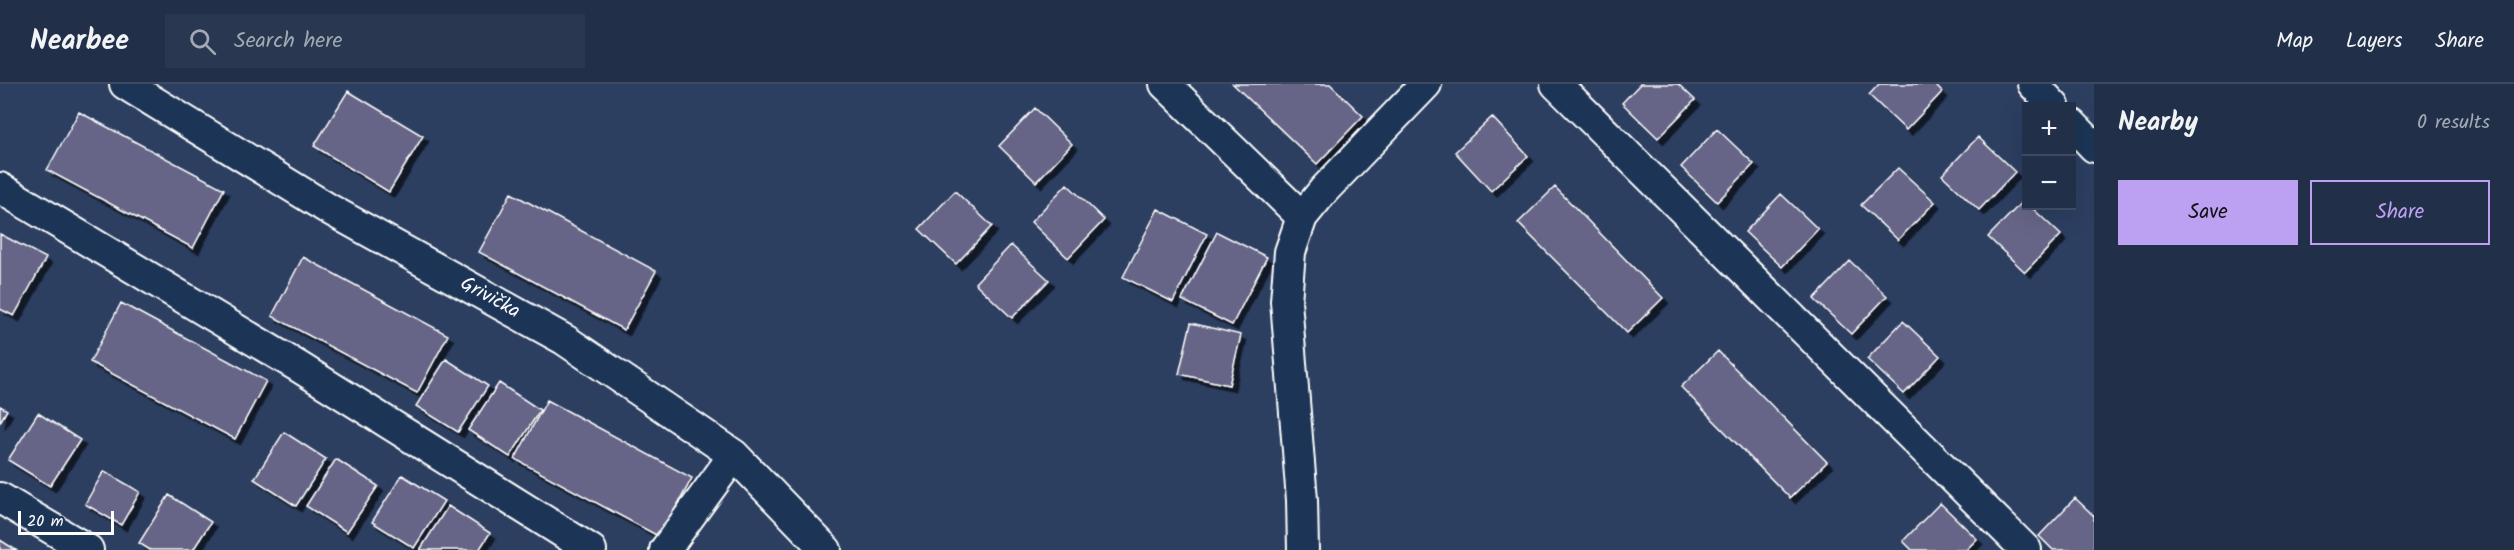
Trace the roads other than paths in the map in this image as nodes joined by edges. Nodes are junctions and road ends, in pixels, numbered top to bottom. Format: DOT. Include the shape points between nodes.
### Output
graph roads {
  1 [pos="125,84"];
  2 [pos="1165,84"];
  3 [pos="1426,84"];
  4 [pos="1556,84"];
  5 [pos="2032,84"];
  6 [pos="2050,102"];
  7 [pos="2076,128"];
  8 [pos="2094,147"];
  9 [pos="0,188"];
  10 [pos="1302,217"];
  11 [pos="734,455"];
  12 [pos="0,498"];
  13 [pos="88,550"];
  14 [pos="591,550"];
  15 [pos="665,550"];
  16 [pos="826,550"];
  17 [pos="1303,550"];
  18 [pos="2026,550"];
  1 -- 11 [label="street, Grivička" via="327,208 565,340"];
  2 -- 10 [label="street"];
  3 -- 10 [label="street"];
  4 -- 18 [label="street"];
  5 -- 6 [label="street"];
  7 -- 8 [label="street"];
  9 -- 14 [label="street" via="309,373"];
  10 -- 17 [label="street" via="1290,252 1286,301"];
  11 -- 15 [label="street"];
  11 -- 16 [label="street, Grivička"];
  12 -- 13 [label="street"];
}
